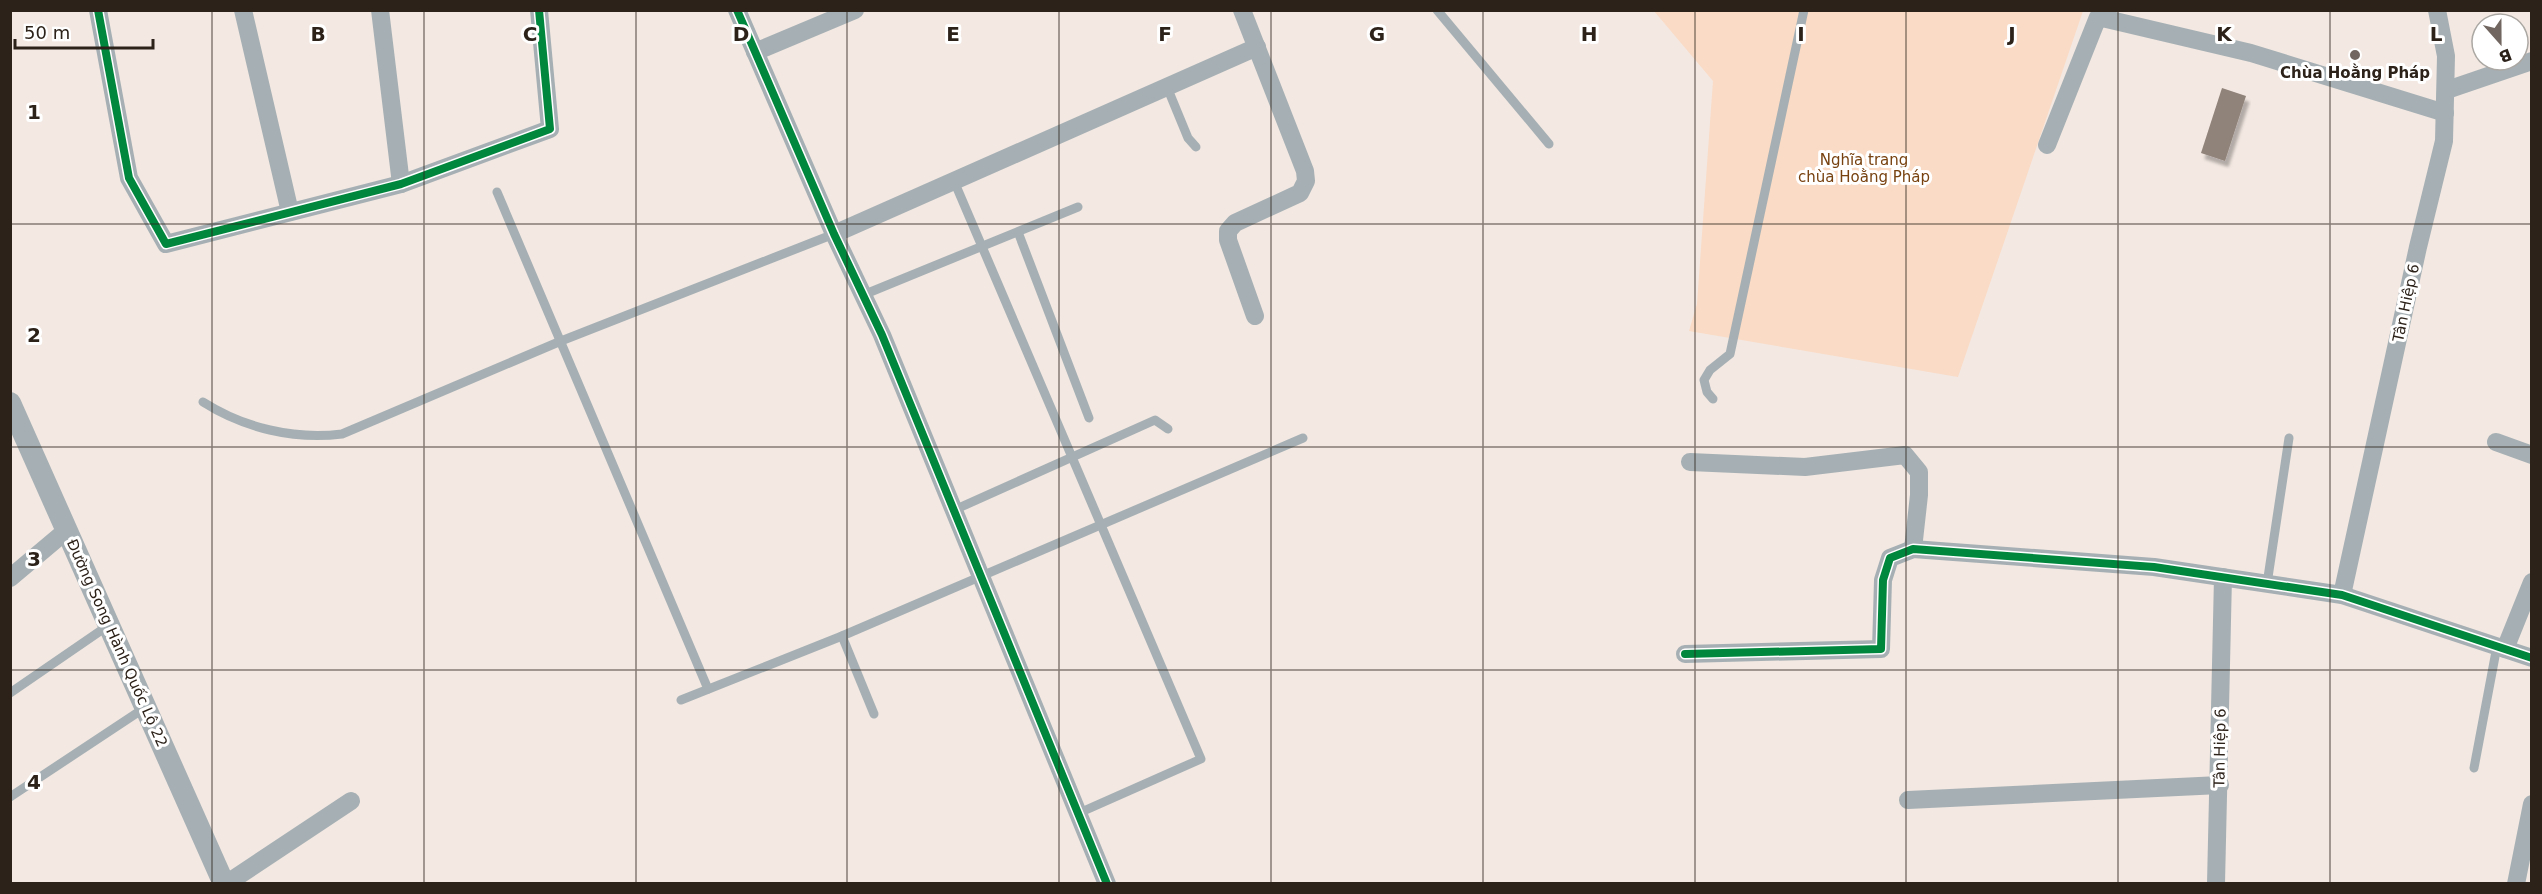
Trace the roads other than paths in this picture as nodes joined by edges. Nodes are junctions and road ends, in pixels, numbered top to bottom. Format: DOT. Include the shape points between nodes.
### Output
graph roads {
  1 [pos="98,10"];
  2 [pos="243,10"];
  3 [pos="380,10"];
  4 [pos="539,10"];
  5 [pos="737,10"];
  6 [pos="855,10"];
  7 [pos="1242,10"];
  8 [pos="1437,10"];
  9 [pos="1804,10"];
  10 [pos="2437,10"];
  11 [pos="1257,47"];
  12 [pos="755,52"];
  13 [pos="2532,61"];
  14 [pos="1167,87"];
  15 [pos="2447,90"];
  16 [pos="2445,113"];
  17 [pos="1549,144"];
  18 [pos="2047,145"];
  19 [pos="1196,147"];
  20 [pos="954,181"];
  21 [pos="401,184"];
  22 [pos="497,192"];
  23 [pos="1078,207"];
  24 [pos="290,212"];
  25 [pos="1018,232"];
  26 [pos="834,234"];
  27 [pos="981,246"];
  28 [pos="863,295"];
  29 [pos="1255,316"];
  30 [pos="561,341"];
  31 [pos="1713,399"];
  32 [pos="203,402"];
  33 [pos="10,403"];
  34 [pos="1089,418"];
  35 [pos="1167,429"];
  36 [pos="1303,438"];
  37 [pos="2289,438"];
  38 [pos="2496,442"];
  39 [pos="2532,455"];
  40 [pos="1071,458"];
  41 [pos="1690,462"];
  42 [pos="954,510"];
  43 [pos="1099,525"];
  44 [pos="67,530"];
  45 [pos="1913,549"];
  46 [pos="980,574"];
  47 [pos="2223,577"];
  48 [pos="10,578"];
  49 [pos="2532,582"];
  50 [pos="2267,584"];
  51 [pos="2342,595"];
  52 [pos="109,625"];
  53 [pos="842,636"];
  54 [pos="2501,647"];
  55 [pos="1685,654"];
  56 [pos="2532,658"];
  57 [pos="708,689"];
  58 [pos="10,693"];
  59 [pos="681,700"];
  60 [pos="146,707"];
  61 [pos="874,714"];
  62 [pos="2474,768"];
  63 [pos="2220,785"];
  64 [pos="10,797"];
  65 [pos="1908,800"];
  66 [pos="351,801"];
  67 [pos="2532,804"];
  68 [pos="1079,813"];
  69 [pos="225,884"];
  70 [pos="1107,884"];
  71 [pos="2216,884"];
  72 [pos="2516,884"];
  1 -- 24 [label="street" via="129,178 166,244"];
  2 -- 24 [label="street"];
  3 -- 21 [label="street"];
  4 -- 21 [label="street" via="550,129"];
  5 -- 12 [label="street"];
  6 -- 12 [label="street"];
  7 -- 11 [label="street"];
  8 -- 17 [label="lane"];
  9 -- 31 [label="lane" via="1730,354 1704,380"];
  10 -- 15 [label="street, Tân Hiệp 6" via="2446,56"];
  11 -- 14 [label="street"];
  11 -- 29 [label="street" via="1306,181 1300,193 1235,223 1228,231"];
  12 -- 26 [label="street"];
  13 -- 15 [label="street"];
  14 -- 19 [label="lane" via="1188,138"];
  14 -- 20 [label="street"];
  15 -- 16 [label="street, Tân Hiệp 6"];
  16 -- 18 [label="street" via="2251,53 2097,17"];
  16 -- 51 [label="street, Tân Hiệp 6" via="2444,141"];
  20 -- 26 [label="street"];
  20 -- 27 [label="lane"];
  21 -- 24 [label="street"];
  22 -- 30 [label="lane"];
  23 -- 25 [label="lane"];
  25 -- 27 [label="lane"];
  25 -- 34 [label="lane"];
  26 -- 28 [label="street"];
  26 -- 30 [label="lane"];
  27 -- 28 [label="lane"];
  27 -- 40 [label="lane"];
  28 -- 42 [label="street"];
  30 -- 32 [label="lane" via="342,434 324,436 260,428"];
  30 -- 57 [label="lane"];
  33 -- 44 [label="street, Đường Song Hành Quốc Lộ 22"];
  35 -- 40 [label="lane" via="1155,420"];
  36 -- 43 [label="lane"];
  37 -- 50 [label="lane"];
  38 -- 39 [label="street"];
  40 -- 42 [label="lane"];
  40 -- 43 [label="lane"];
  41 -- 45 [label="street" via="1804,467 1905,455 1919,472"];
  42 -- 46 [label="street"];
  43 -- 46 [label="lane"];
  43 -- 68 [label="lane" via="1201,759"];
  44 -- 48 [label="street"];
  44 -- 52 [label="street, Đường Song Hành Quốc Lộ 22"];
  45 -- 47 [label="street" via="2154,567"];
  45 -- 55 [label="street" via="1890,558 1883,580 1881,650"];
  46 -- 53 [label="lane"];
  46 -- 68 [label="street"];
  47 -- 50 [label="street"];
  47 -- 63 [label="street, Tân Hiệp 6"];
  49 -- 54 [label="street"];
  50 -- 51 [label="street"];
  51 -- 54 [label="street"];
  52 -- 58 [label="lane"];
  52 -- 60 [label="street, Đường Song Hành Quốc Lộ 22"];
  53 -- 57 [label="lane"];
  53 -- 61 [label="lane"];
  54 -- 56 [label="street"];
  54 -- 62 [label="lane"];
  57 -- 59 [label="lane"];
  60 -- 64 [label="lane"];
  60 -- 69 [label="street, Đường Song Hành Quốc Lộ 22"];
  63 -- 65 [label="street"];
  63 -- 71 [label="street, Tân Hiệp 6"];
  66 -- 69 [label="street"];
  67 -- 72 [label="street"];
  68 -- 70 [label="street"];
}
